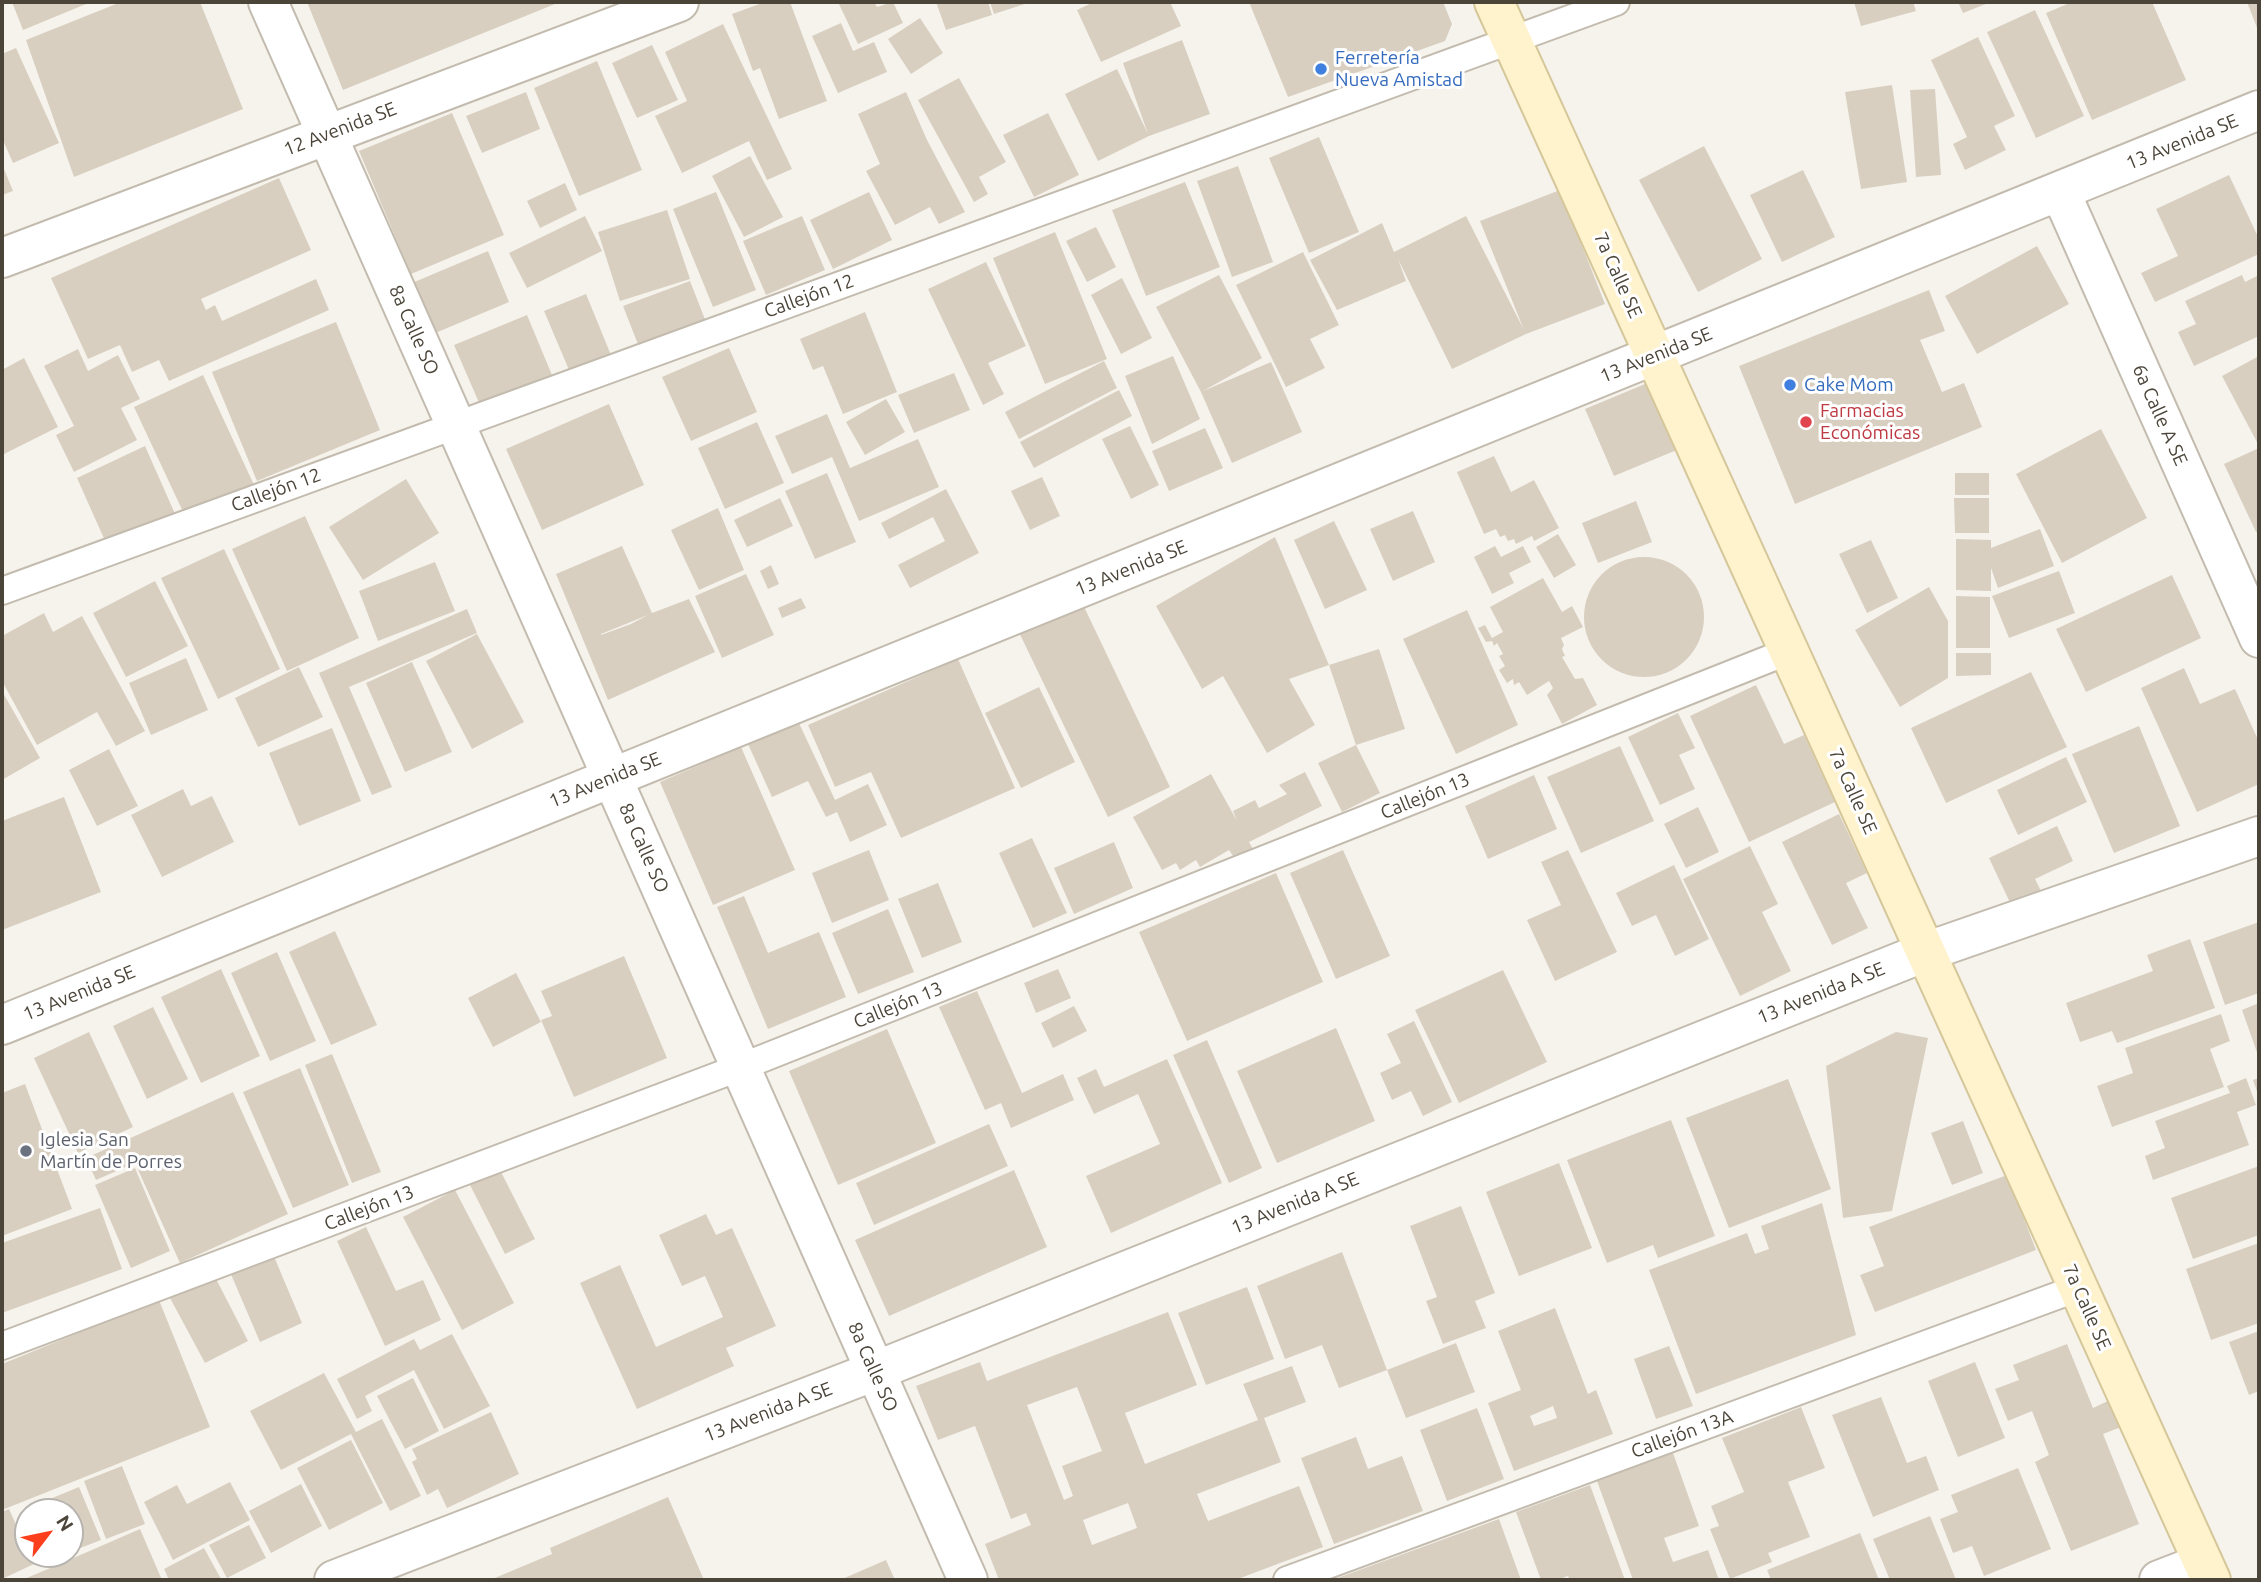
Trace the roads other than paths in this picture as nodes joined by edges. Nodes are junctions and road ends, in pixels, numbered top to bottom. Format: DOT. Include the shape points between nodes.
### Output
graph roads {
  1 [pos="268,2"];
  2 [pos="679,2"];
  3 [pos="1494,2"];
  4 [pos="1616,2"];
  5 [pos="1511,40"];
  6 [pos="2259,110"];
  7 [pos="327,134"];
  8 [pos="2060,191"];
  9 [pos="2,258"];
  10 [pos="1655,356"];
  11 [pos="456,424"];
  12 [pos="2,591"];
  13 [pos="2259,638"];
  14 [pos="1789,651"];
  15 [pos="612,777"];
  16 [pos="2259,836"];
  17 [pos="1925,952"];
  18 [pos="2,1025"];
  19 [pos="741,1067"];
  20 [pos="2078,1288"];
  21 [pos="2,1346"];
  22 [pos="875,1371"];
  23 [pos="2207,1571"];
  24 [pos="334,1580"];
  25 [pos="968,1580"];
  26 [pos="1287,1580"];
  27 [pos="2159,1580"];
  1 -- 7 [label="street, 8a Calle SO"];
  2 -- 7 [label="street, 12 Avenida SE"];
  3 -- 5 [label="main road, 7a Calle SE"];
  4 -- 5 [label="lane, Callejón 12"];
  5 -- 10 [label="main road, 7a Calle SE"];
  5 -- 11 [label="lane, Callejón 12"];
  6 -- 8 [label="street, 13 Avenida SE"];
  7 -- 9 [label="street, 12 Avenida SE"];
  7 -- 11 [label="street, 8a Calle SO"];
  8 -- 10 [label="street, 13 Avenida SE"];
  8 -- 13 [label="street, 6a Calle A SE"];
  10 -- 14 [label="main road, 7a Calle SE"];
  10 -- 15 [label="street, 13 Avenida SE"];
  11 -- 12 [label="lane, Callejón 12"];
  11 -- 15 [label="street, 8a Calle SO"];
  14 -- 17 [label="main road, 7a Calle SE"];
  14 -- 19 [label="lane, Callejón 13"];
  15 -- 18 [label="street, 13 Avenida SE"];
  15 -- 19 [label="street, 8a Calle SO"];
  16 -- 17 [label="street, 13 Avenida A SE"];
  17 -- 20 [label="main road, 7a Calle SE"];
  17 -- 22 [label="street, 13 Avenida A SE"];
  19 -- 21 [label="lane, Callejón 13"];
  19 -- 22 [label="street, 8a Calle SO"];
  20 -- 23 [label="main road, 7a Calle SE"];
  20 -- 26 [label="lane, Callejón 13A"];
  22 -- 24 [label="street, 13 Avenida A SE"];
  22 -- 25 [label="street, 8a Calle SO"];
  23 -- 27 [label="street"];
}
